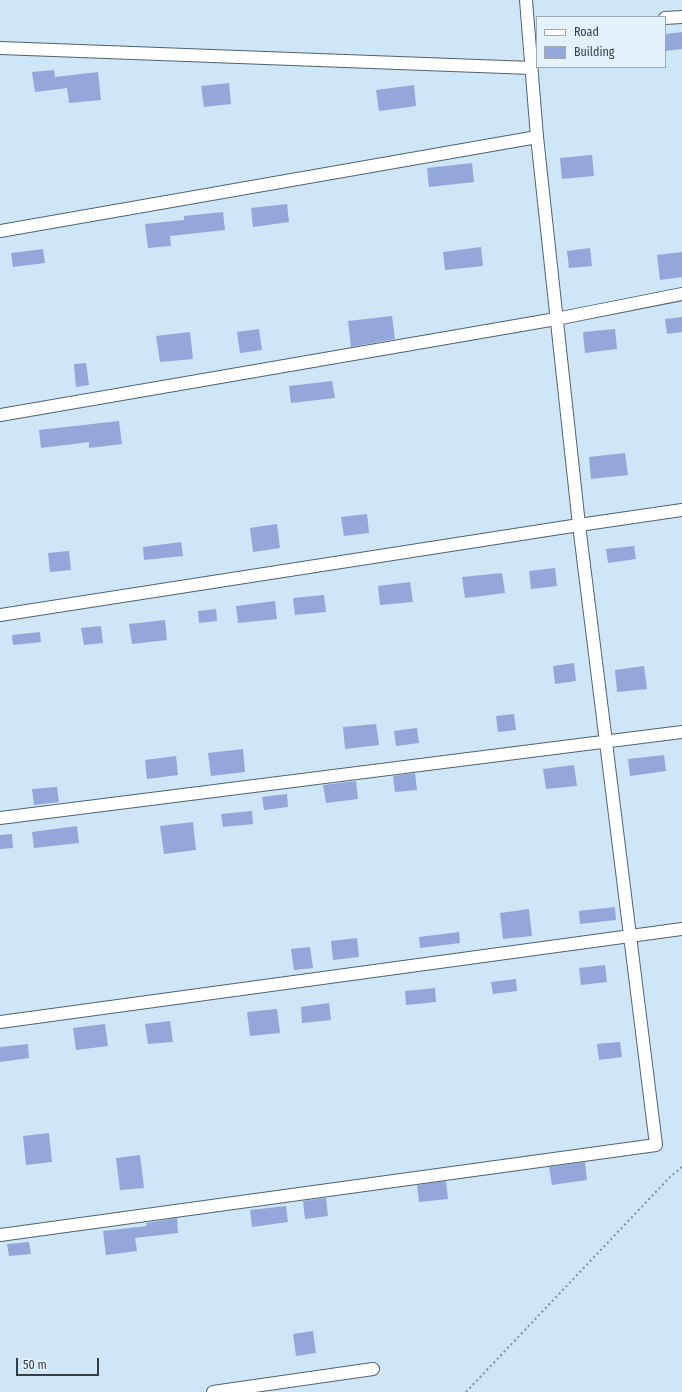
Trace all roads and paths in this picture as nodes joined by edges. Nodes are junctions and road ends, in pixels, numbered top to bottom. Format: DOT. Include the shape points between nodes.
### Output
graph roads {
  1 [pos="526,0"];
  2 [pos="682,17"];
  3 [pos="666,18"];
  4 [pos="533,27"];
  5 [pos="0,48"];
  6 [pos="531,68"];
  7 [pos="537,137"];
  8 [pos="0,231"];
  9 [pos="682,294"];
  10 [pos="556,319"];
  11 [pos="0,416"];
  12 [pos="682,510"];
  13 [pos="579,525"];
  14 [pos="0,614"];
  15 [pos="682,732"];
  16 [pos="605,742"];
  17 [pos="0,818"];
  18 [pos="682,929"];
  19 [pos="629,936"];
  20 [pos="0,1022"];
  21 [pos="682,1167"];
  22 [pos="0,1235"];
  23 [pos="373,1369"];
  24 [pos="213,1392"];
  25 [pos="466,1392"];
  1 -- 4 [label="street"];
  2 -- 3 [label="street"];
  4 -- 6 [label="street"];
  5 -- 6 [label="street"];
  6 -- 7 [label="street"];
  7 -- 8 [label="street"];
  7 -- 10 [label="street"];
  9 -- 10 [label="street"];
  10 -- 11 [label="street"];
  10 -- 13 [label="street"];
  12 -- 13 [label="street"];
  13 -- 14 [label="street"];
  13 -- 16 [label="street"];
  15 -- 16 [label="street"];
  16 -- 17 [label="street"];
  16 -- 19 [label="street"];
  18 -- 19 [label="street"];
  19 -- 20 [label="street"];
  19 -- 22 [label="street" via="656,1145"];
  21 -- 25 [label="path"];
  23 -- 24 [label="street"];
}
